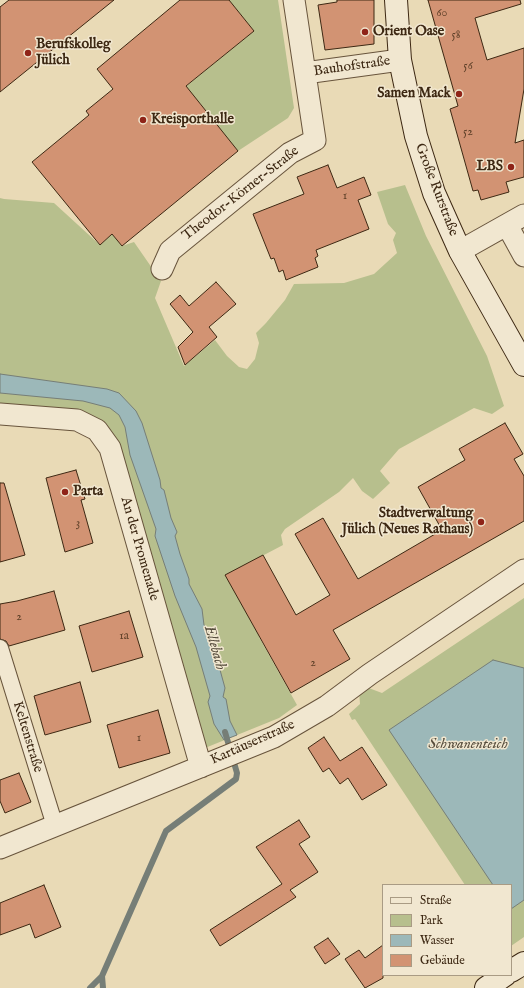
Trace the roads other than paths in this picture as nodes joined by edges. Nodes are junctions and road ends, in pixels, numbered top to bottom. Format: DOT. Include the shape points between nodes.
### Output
graph roads {
  1 [pos="294,0"];
  2 [pos="396,0"];
  3 [pos="400,60"];
  4 [pos="305,73"];
  5 [pos="515,220"];
  6 [pos="460,251"];
  7 [pos="524,256"];
  8 [pos="162,269"];
  9 [pos="524,365"];
  10 [pos="0,414"];
  11 [pos="524,570"];
  12 [pos="0,648"];
  13 [pos="201,767"];
  14 [pos="55,826"];
  15 [pos="0,848"];
  16 [pos="524,963"];
  17 [pos="512,970"];
  18 [pos="504,976"];
  19 [pos="486,988"];
  1 -- 4 [label="street, Bauhofstraße"];
  2 -- 3 [label="main road, Große Rurstraße"];
  3 -- 4 [label="street, Bauhofstraße"];
  3 -- 6 [label="main road, Große Rurstraße" via="416,136 434,193"];
  4 -- 8 [label="street, Theodor-Körner-Straße" via="315,140 290,153 170,251"];
  5 -- 6 [label="street"];
  5 -- 7 [label="street"];
  6 -- 9 [label="main road, Große Rurstraße"];
  10 -- 13 [label="street, An der Promenade" via="77,420 97,430 110,448"];
  11 -- 13 [label="street, Kartäuserstraße" via="327,706 274,737"];
  12 -- 14 [label="street, Keltenstraße"];
  13 -- 14 [label="street, Kartäuserstraße"];
  14 -- 15 [label="street, Kartäuserstraße"];
  16 -- 17 [label="main road"];
  18 -- 19 [label="main road"];
}
